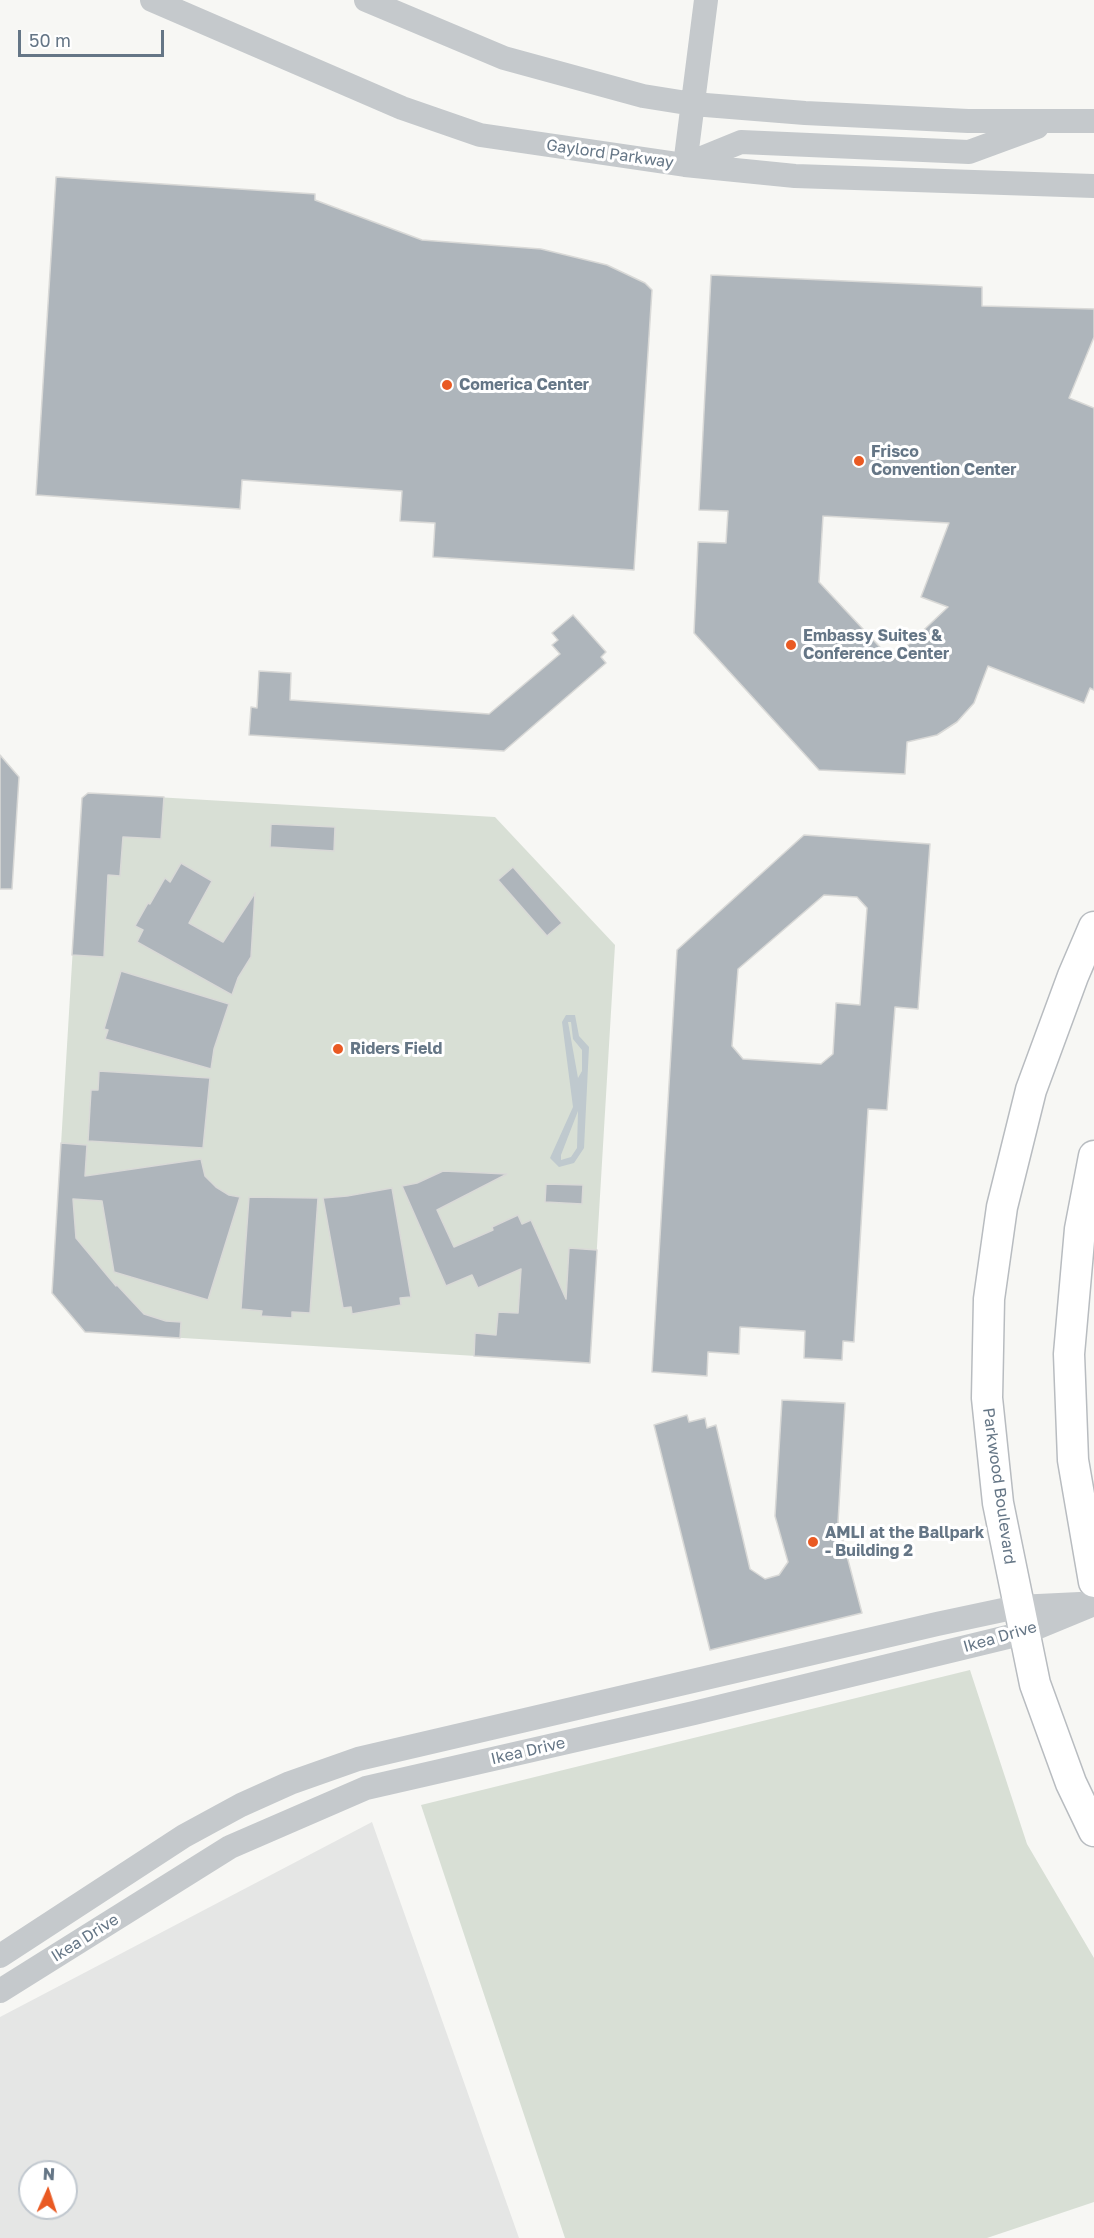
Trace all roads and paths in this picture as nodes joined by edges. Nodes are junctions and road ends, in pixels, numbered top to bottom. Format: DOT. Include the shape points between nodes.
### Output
graph roads {
  1 [pos="152,0"];
  2 [pos="366,0"];
  3 [pos="706,0"];
  4 [pos="204,10"];
  5 [pos="693,104"];
  6 [pos="1053,121"];
  7 [pos="1094,121"];
  8 [pos="685,165"];
  9 [pos="1094,186"];
  10 [pos="1094,927"];
  11 [pos="1094,1156"];
  12 [pos="1094,1582"];
  13 [pos="1094,1604"];
  14 [pos="1020,1620"];
  15 [pos="686,1682"];
  16 [pos="694,1713"];
  17 [pos="1094,1831"];
  18 [pos="0,1956"];
  19 [pos="0,1990"];
  1 -- 4 [label="street, Gaylord Parkway"];
  2 -- 5 [label="street" via="504,58 598,86"];
  3 -- 5 [label="street"];
  4 -- 8 [label="street, Gaylord Parkway" via="402,108 480,135"];
  5 -- 6 [label="street" via="956,121"];
  5 -- 8 [label="street"];
  6 -- 7 [label="street"];
  6 -- 8 [label="street" via="969,152 741,142"];
  8 -- 9 [label="street, Gaylord Parkway" via="795,176"];
  10 -- 14 [label="main road, Parkwood Boulevard" via="1031,1090 1002,1207 989,1299 987,1398 998,1503"];
  11 -- 12 [label="main road" via="1080,1229 1069,1354 1072,1460"];
  13 -- 14 [label="street, Ikea Drive"];
  14 -- 15 [label="street, Ikea Drive"];
  14 -- 16 [label="street, Ikea Drive"];
  14 -- 17 [label="main road, Parkwood Boulevard" via="1035,1684 1071,1783"];
  15 -- 16 [label="street"];
  15 -- 18 [label="street, Ikea Drive" via="380,1753 290,1783 184,1836"];
  16 -- 19 [label="street, Ikea Drive" via="366,1788 230,1847"];
}
